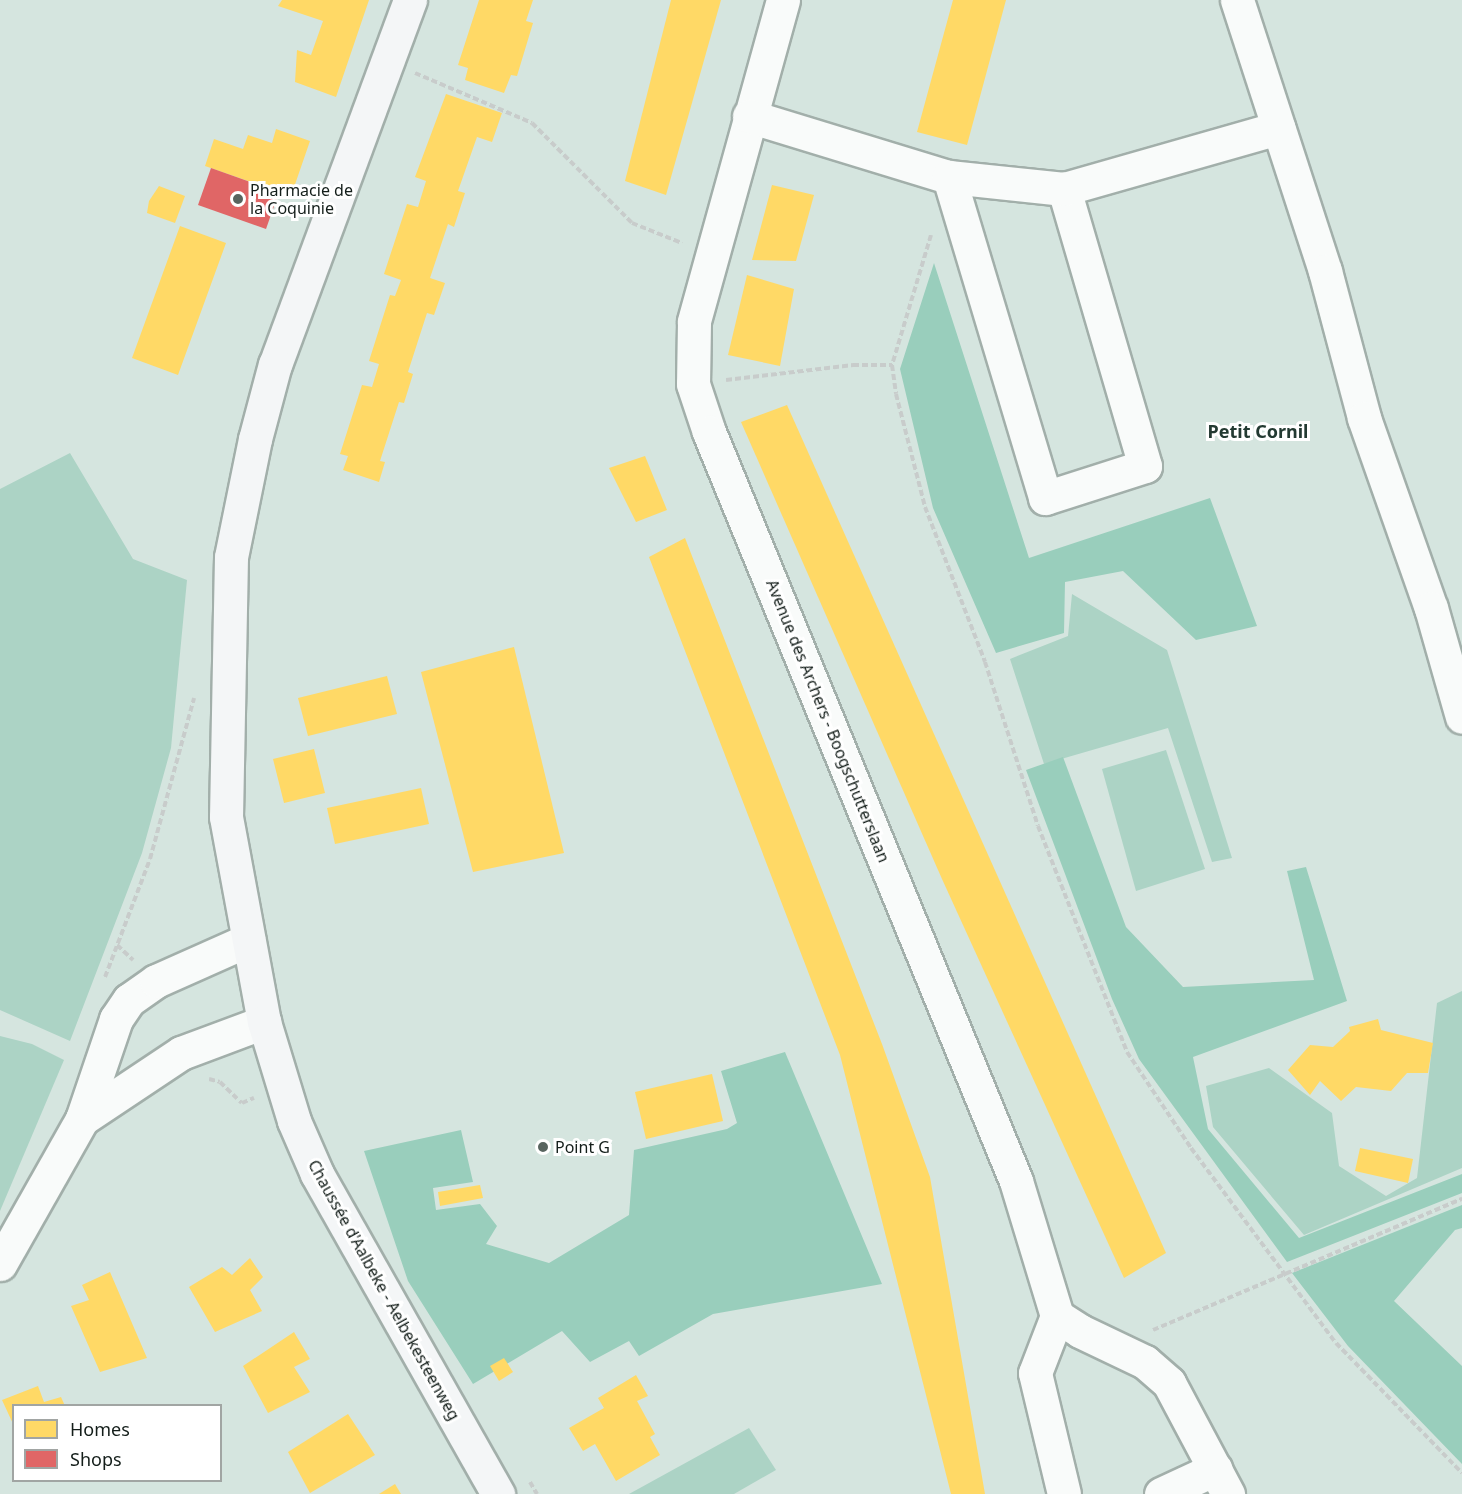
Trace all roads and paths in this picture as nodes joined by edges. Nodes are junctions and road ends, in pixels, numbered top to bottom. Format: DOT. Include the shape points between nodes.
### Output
graph roads {
  1 [pos="410,0"];
  2 [pos="783,0"];
  3 [pos="1237,0"];
  4 [pos="386,60"];
  5 [pos="749,116"];
  6 [pos="1278,128"];
  7 [pos="950,177"];
  8 [pos="1064,189"];
  9 [pos="710,255"];
  10 [pos="892,365"];
  11 [pos="693,384"];
  12 [pos="226,664"];
  13 [pos="1462,717"];
  14 [pos="248,940"];
  15 [pos="101,987"];
  16 [pos="264,1022"];
  17 [pos="82,1119"];
  18 [pos="1462,1199"];
  19 [pos="0,1264"];
  20 [pos="1285,1272"];
  21 [pos="1057,1316"];
  22 [pos="1114,1347"];
  23 [pos="1462,1473"];
  24 [pos="1221,1482"];
  25 [pos="498,1494"];
  26 [pos="1064,1494"];
  27 [pos="1161,1494"];
  1 -- 4 [label="main road, Chaussée d'Aalbeke - Aelbekesteenweg"];
  2 -- 5 [label="street, Avenue des Archers - Boogschutterslaan"];
  3 -- 6 [label="street"];
  4 -- 9 [label="path" via="532,123 632,223"];
  4 -- 12 [label="main road, Chaussée d'Aalbeke - Aelbekesteenweg" via="275,364 255,439 231,557"];
  5 -- 7 [label="street"];
  5 -- 9 [label="street, Avenue des Archers - Boogschutterslaan"];
  6 -- 8 [label="street"];
  6 -- 13 [label="street" via="1325,271 1364,418 1431,608"];
  7 -- 8 [label="street"];
  7 -- 8 [label="street" via="1046,498 1145,466"];
  7 -- 10 [label="path"];
  9 -- 11 [label="street, Avenue des Archers - Boogschutterslaan" via="693,322"];
  10 -- 11 [label="path" via="853,365"];
  10 -- 20 [label="path" via="925,507 985,662 1038,826 1127,1052 1191,1148"];
  11 -- 21 [label="street, Avenue des Archers - Boogschutterslaan" via="709,432 1001,1140"];
  12 -- 14 [label="main road, Chaussée d'Aalbeke - Aelbekesteenweg" via="226,817"];
  12 -- 15 [label="path" via="197,687 150,859"];
  14 -- 16 [label="main road, Chaussée d'Aalbeke - Aelbekesteenweg"];
  14 -- 17 [label="street" via="156,981 129,1000 116,1019"];
  16 -- 17 [label="street" via="181,1053"];
  16 -- 25 [label="main road, Chaussée d'Aalbeke - Aelbekesteenweg" via="294,1121 317,1174"];
  17 -- 19 [label="street"];
  18 -- 20 [label="path"];
  20 -- 22 [label="path"];
  20 -- 23 [label="path" via="1336,1343"];
  21 -- 22 [label="street"];
  21 -- 26 [label="street" via="1035,1373"];
  22 -- 24 [label="street" via="1145,1362 1169,1383"];
  24 -- 27 [label="street"];
}
